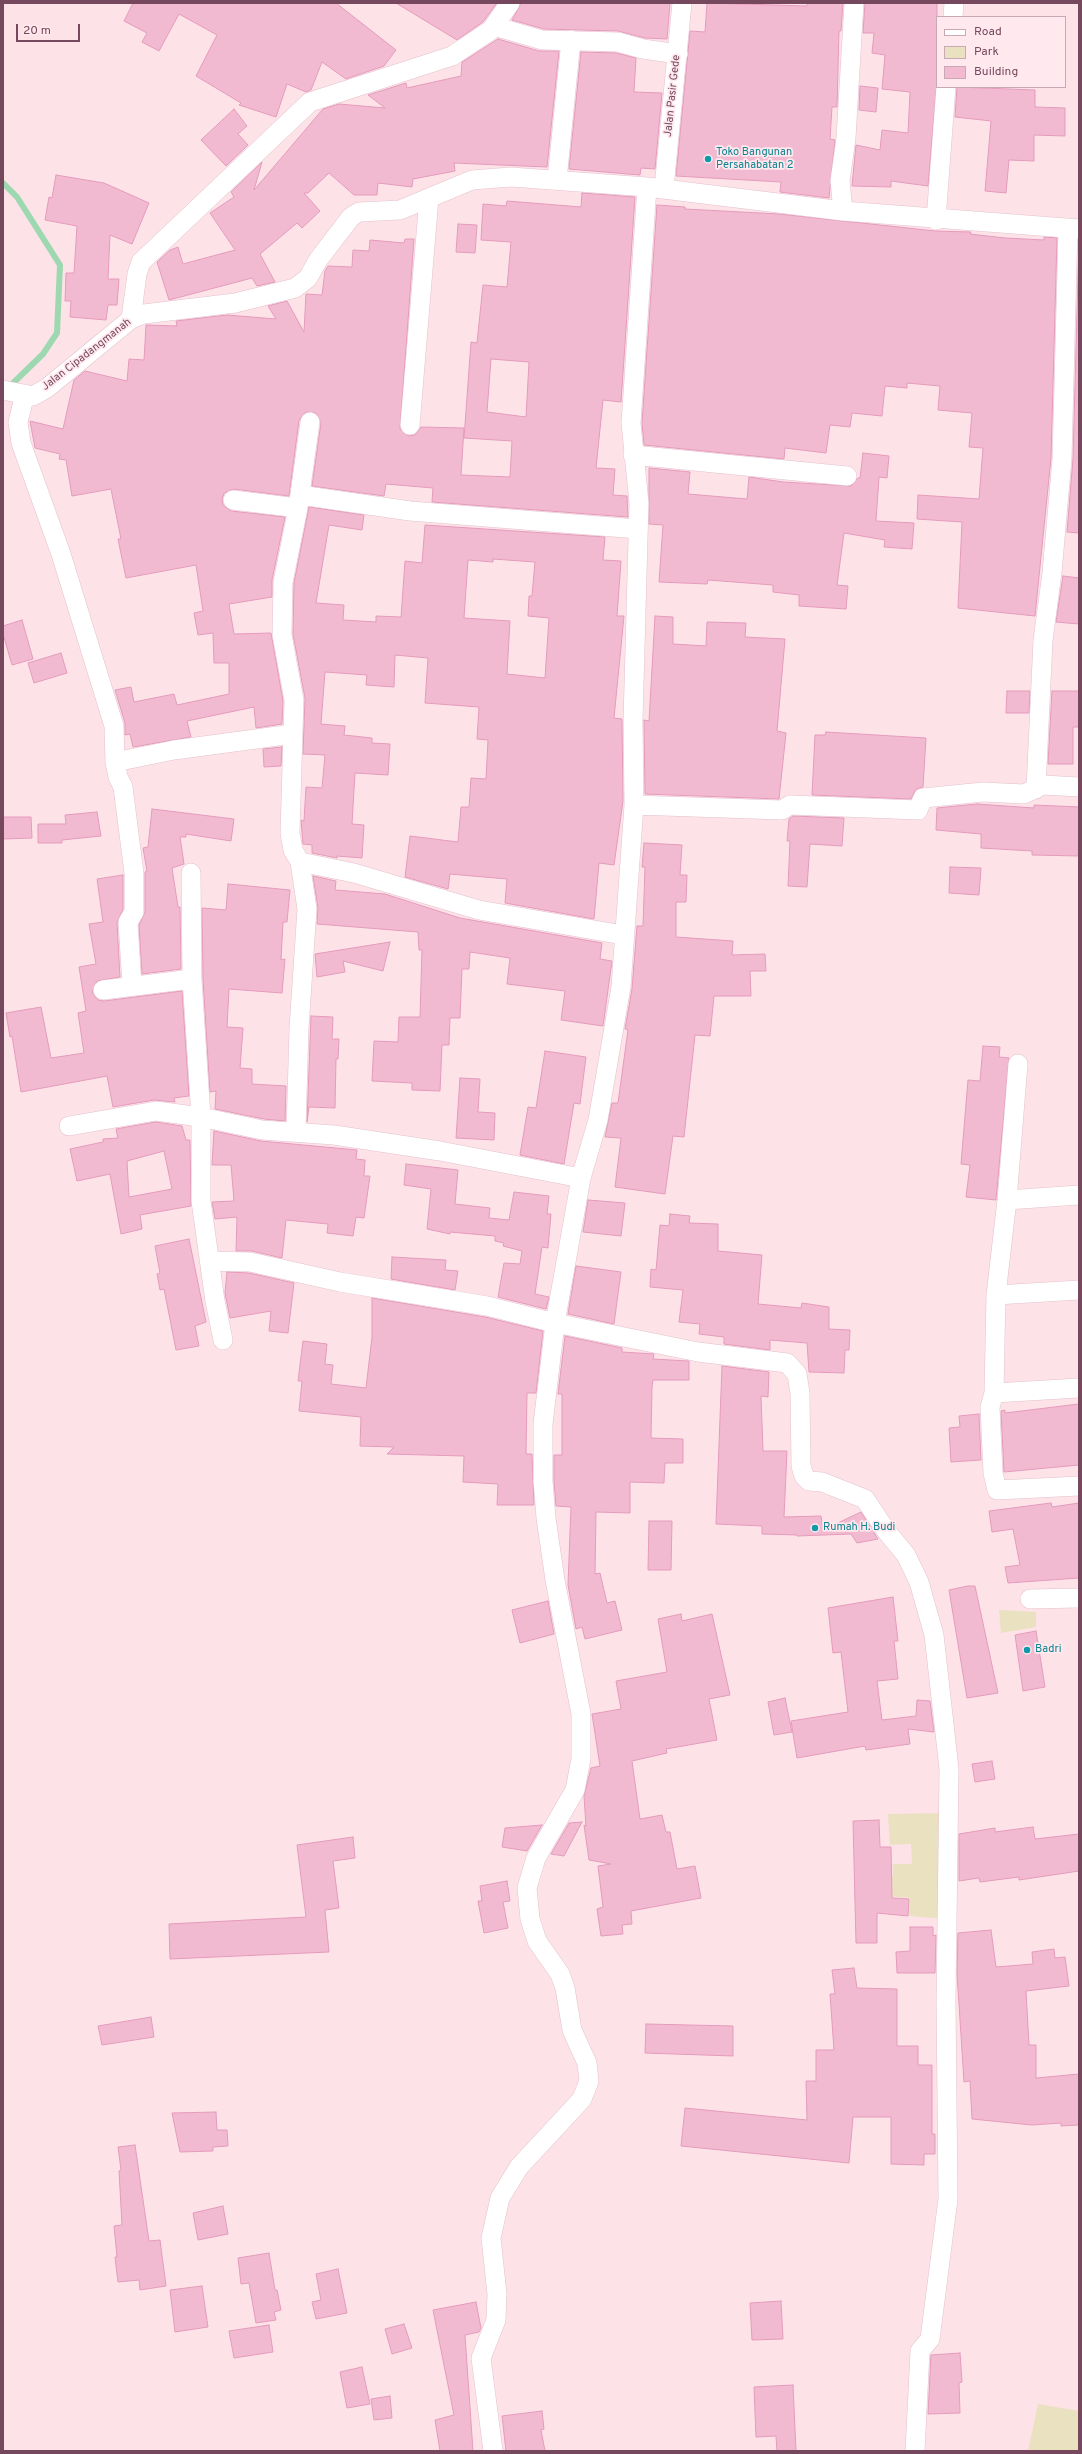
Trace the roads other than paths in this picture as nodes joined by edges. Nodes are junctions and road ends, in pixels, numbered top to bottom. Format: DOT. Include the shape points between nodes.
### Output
graph roads {
  1 [pos="510,3"];
  2 [pos="682,3"];
  3 [pos="854,3"];
  4 [pos="954,3"];
  5 [pos="953,16"];
  6 [pos="494,26"];
  7 [pos="571,40"];
  8 [pos="678,54"];
  9 [pos="946,88"];
  10 [pos="557,180"];
  11 [pos="655,187"];
  12 [pos="429,198"];
  13 [pos="843,211"];
  14 [pos="936,220"];
  15 [pos="1074,229"];
  16 [pos="131,319"];
  17 [pos="12,392"];
  18 [pos="310,422"];
  19 [pos="410,425"];
  20 [pos="633,455"];
  21 [pos="847,476"];
  22 [pos="233,500"];
  23 [pos="299,502"];
  24 [pos="638,529"];
  25 [pos="293,734"];
  26 [pos="115,762"];
  27 [pos="1079,787"];
  28 [pos="1036,789"];
  29 [pos="634,805"];
  30 [pos="300,862"];
  31 [pos="191,873"];
  32 [pos="623,934"];
  33 [pos="192,979"];
  34 [pos="132,986"];
  35 [pos="103,990"];
  36 [pos="1018,1064"];
  37 [pos="201,1117"];
  38 [pos="69,1126"];
  39 [pos="296,1132"];
  40 [pos="581,1178"];
  41 [pos="1079,1195"];
  42 [pos="1007,1200"];
  43 [pos="210,1261"];
  44 [pos="1079,1290"];
  45 [pos="996,1295"];
  46 [pos="555,1323"];
  47 [pos="224,1340"];
  48 [pos="1079,1388"];
  49 [pos="994,1393"];
  50 [pos="1079,1486"];
  51 [pos="1079,1598"];
  52 [pos="1030,1599"];
  53 [pos="493,2451"];
  54 [pos="916,2451"];
  1 -- 6 [label="street"];
  2 -- 8 [label="street, Jalan Pasir Gede"];
  3 -- 13 [label="street" via="846,138 840,181"];
  4 -- 5 [label="street"];
  6 -- 7 [label="street" via="542,40"];
  6 -- 16 [label="street" via="452,56 310,102 141,262"];
  7 -- 8 [label="street" via="618,42"];
  7 -- 10 [label="street"];
  8 -- 11 [label="street, Jalan Pasir Gede"];
  9 -- 14 [label="street"];
  10 -- 11 [label="street"];
  10 -- 12 [label="street" via="511,177 472,180"];
  11 -- 13 [label="street"];
  11 -- 20 [label="street, Jalan Pasir Gede" via="631,423"];
  12 -- 16 [label="street, Jalan Cipadangmanah" via="400,210 359,212 351,217 318,260 308,278 295,288 235,303 165,310"];
  12 -- 19 [label="street"];
  13 -- 14 [label="street"];
  14 -- 15 [label="street"];
  15 -- 28 [label="street" via="1062,460 1052,574 1043,640"];
  16 -- 17 [label="street, Jalan Cipadangmanah" via="47,388 32,396"];
  17 -- 26 [label="street" via="21,443 61,554 114,726"];
  18 -- 23 [label="street"];
  20 -- 21 [label="street"];
  20 -- 24 [label="street, Jalan Pasir Gede" via="639,503"];
  22 -- 23 [label="street"];
  23 -- 24 [label="street"];
  23 -- 25 [label="street" via="283,582 282,636 294,700"];
  24 -- 29 [label="street, Jalan Pasir Gede"];
  25 -- 26 [label="street" via="174,750"];
  25 -- 30 [label="street" via="290,833 293,850"];
  26 -- 34 [label="street" via="118,777 124,787 134,873 134,912 128,922"];
  27 -- 28 [label="street" via="1044,785"];
  28 -- 29 [label="street" via="1024,794 983,792 923,798 918,810 790,805 782,810"];
  29 -- 32 [label="street, Jalan Pasir Gede"];
  30 -- 32 [label="street" via="354,873 480,910"];
  30 -- 39 [label="street" via="307,909 299,1028"];
  31 -- 33 [label="street"];
  32 -- 40 [label="street, Jalan Pasir Gede" via="621,987 598,1120"];
  33 -- 34 [label="street"];
  33 -- 37 [label="street"];
  34 -- 35 [label="street"];
  36 -- 42 [label="street"];
  37 -- 38 [label="street" via="156,1111"];
  37 -- 39 [label="street" via="262,1130"];
  37 -- 43 [label="street" via="201,1201"];
  39 -- 40 [label="street" via="440,1151"];
  40 -- 46 [label="street, Jalan Pasir Gede"];
  41 -- 42 [label="street"];
  42 -- 45 [label="street"];
  43 -- 46 [label="street" via="250,1262 340,1282 487,1306"];
  43 -- 47 [label="street" via="215,1301"];
  44 -- 45 [label="street"];
  45 -- 49 [label="street"];
  46 -- 53 [label="street, Jalan Pasir Gede" via="543,1424 543,1481 555,1580 581,1714 581,1759 575,1790 536,1858 527,1888 530,1919 537,1941 560,1974 572,2030 587,2063 589,2081 582,2099 519,2167 500,2198 491,2238 497,2294 496,2320 481,2358"];
  46 -- 54 [label="street" via="698,1352 788,1363 797,1374 800,1393 804,1476 809,1480 822,1482 866,1499 906,1556 919,1582 934,1635 949,1769 946,2001 948,2199 930,2340 920,2351"];
  48 -- 49 [label="street"];
  49 -- 50 [label="street" via="990,1408 993,1473 997,1490"];
  51 -- 52 [label="street"];
}
